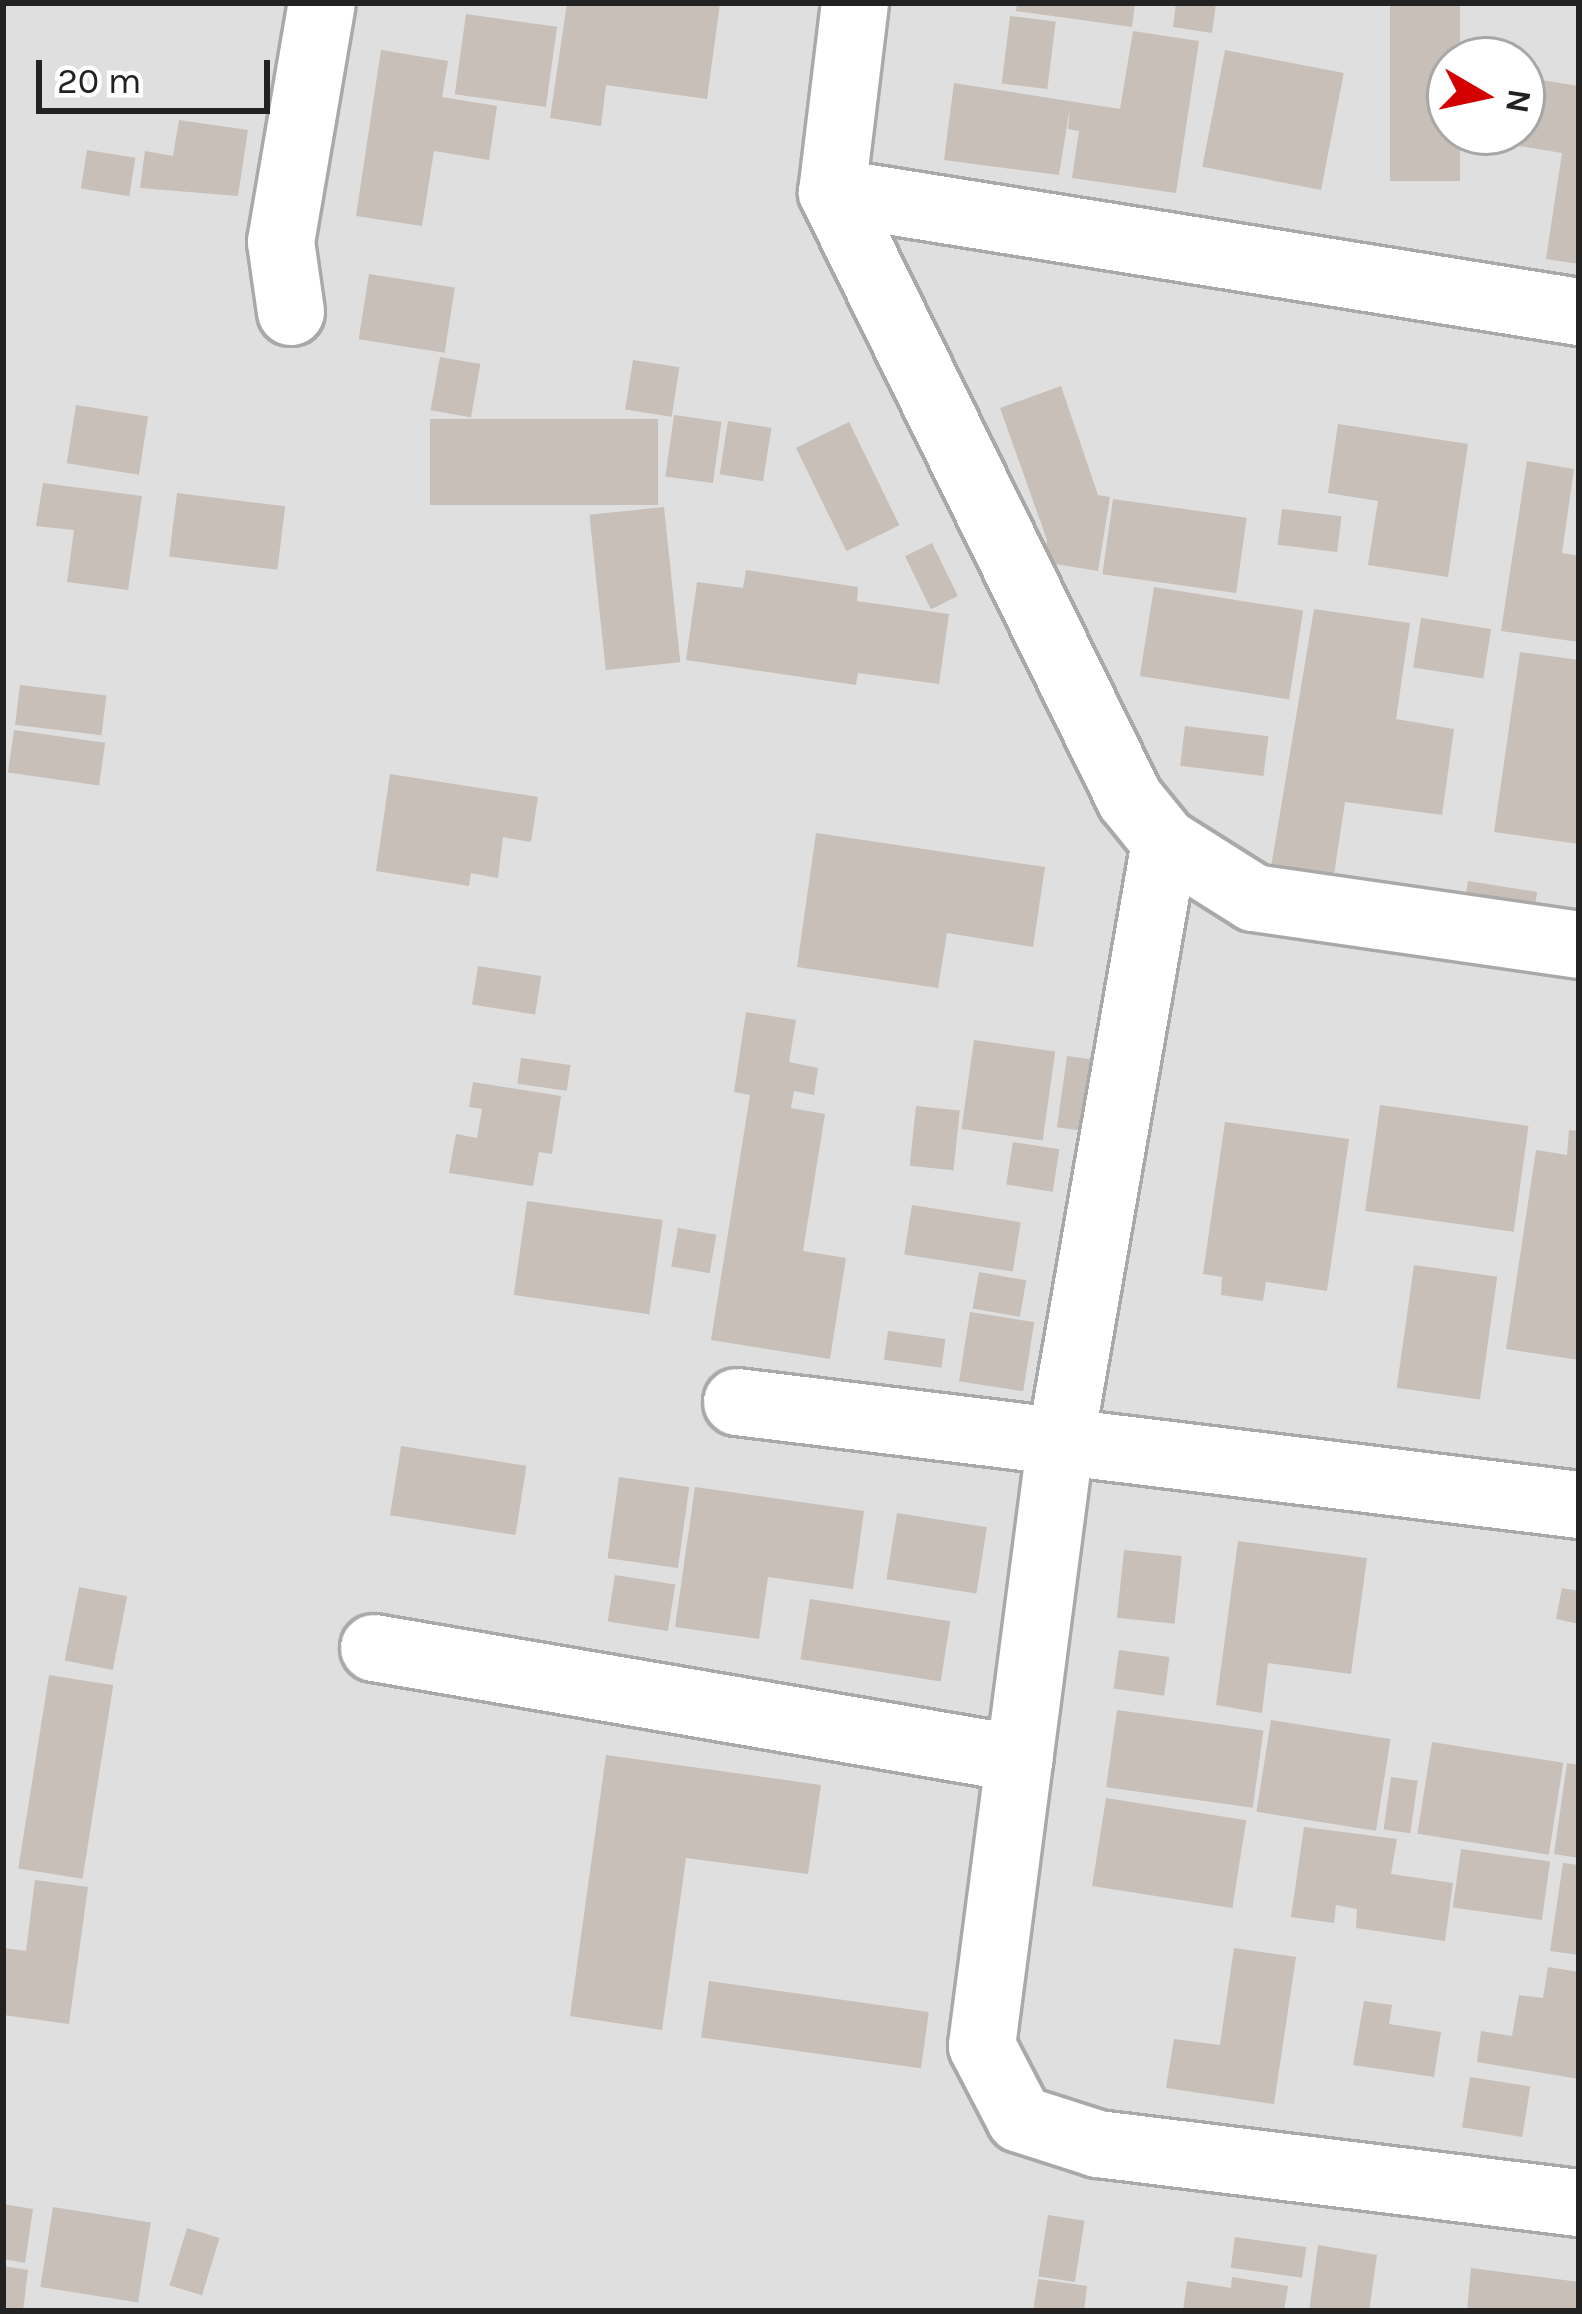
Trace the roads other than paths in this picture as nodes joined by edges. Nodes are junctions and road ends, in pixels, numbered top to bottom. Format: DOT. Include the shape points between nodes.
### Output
graph roads {
  1 [pos="322,3"];
  2 [pos="855,3"];
  3 [pos="832,192"];
  4 [pos="291,312"];
  5 [pos="1579,312"];
  6 [pos="1165,842"];
  7 [pos="1579,945"];
  8 [pos="737,1402"];
  9 [pos="1061,1439"];
  10 [pos="1579,1505"];
  11 [pos="374,1648"];
  12 [pos="1020,1759"];
  13 [pos="1579,2203"];
  1 -- 4 [label="street" via="281,242"];
  2 -- 3 [label="street"];
  3 -- 5 [label="street"];
  3 -- 6 [label="street" via="1119,778"];
  6 -- 7 [label="street" via="1254,898"];
  6 -- 9 [label="street"];
  8 -- 9 [label="street"];
  9 -- 10 [label="street"];
  9 -- 12 [label="street"];
  11 -- 12 [label="street"];
  12 -- 13 [label="street" via="982,2046 1020,2119 1098,2144"];
}
